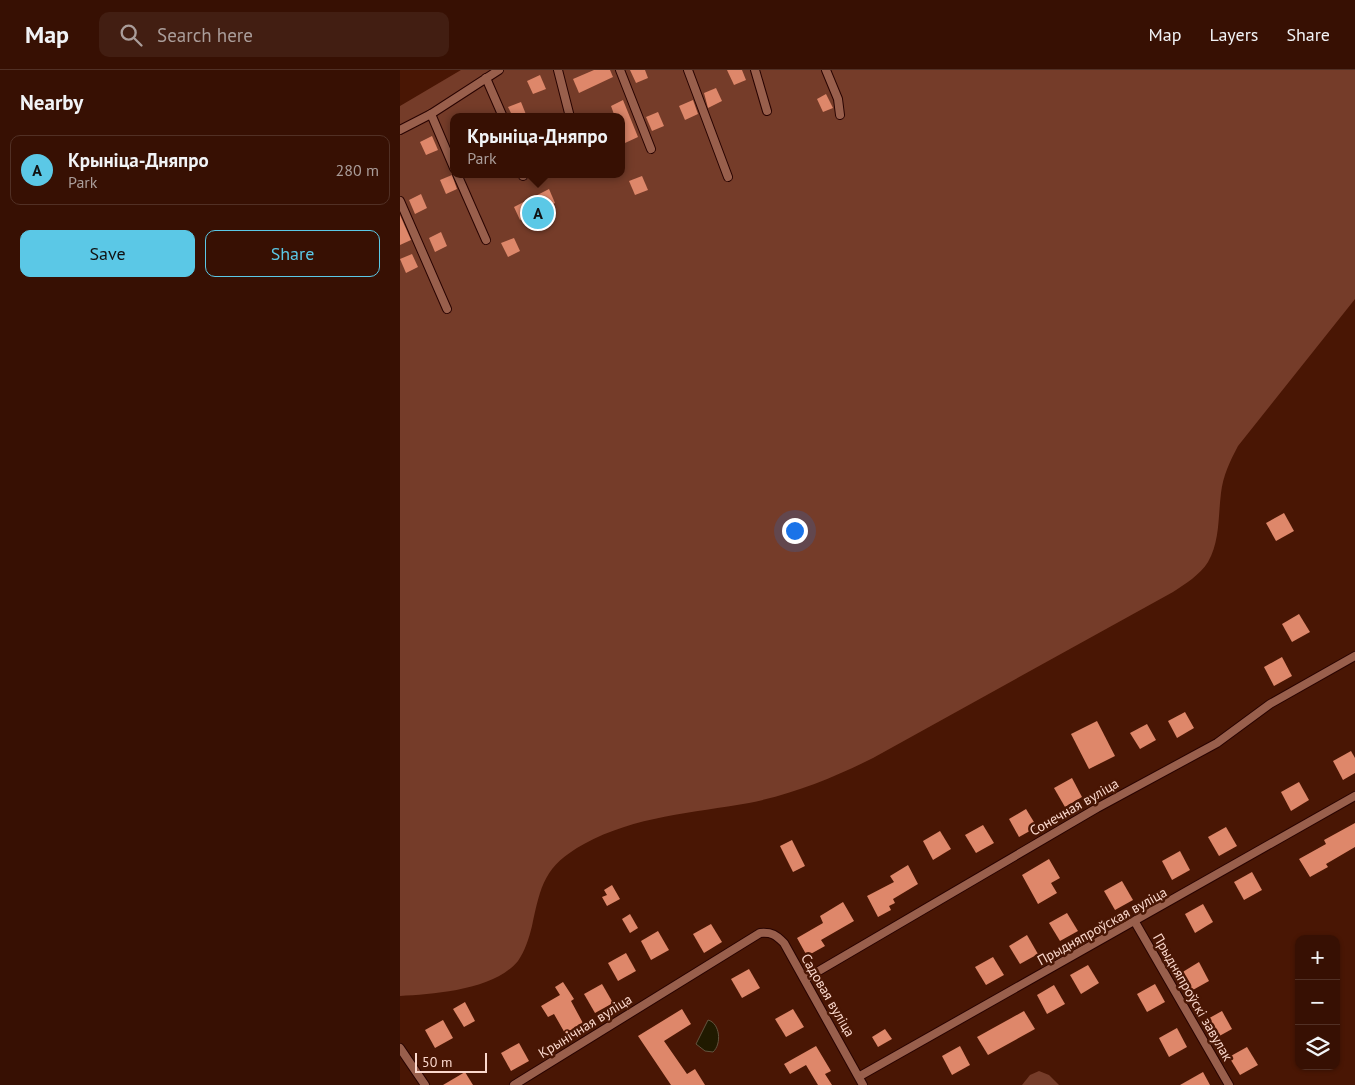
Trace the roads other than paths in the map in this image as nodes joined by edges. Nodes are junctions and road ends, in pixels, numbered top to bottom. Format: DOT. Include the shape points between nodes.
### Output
graph roads {
  1 [pos="499,70"];
  2 [pos="558,70"];
  3 [pos="620,70"];
  4 [pos="688,70"];
  5 [pos="755,70"];
  6 [pos="826,70"];
  7 [pos="486,78"];
  8 [pos="767,111"];
  9 [pos="501,113"];
  10 [pos="569,113"];
  11 [pos="430,114"];
  12 [pos="840,115"];
  13 [pos="400,130"];
  14 [pos="651,149"];
  15 [pos="450,159"];
  16 [pos="728,177"];
  17 [pos="459,178"];
  18 [pos="400,201"];
  19 [pos="486,240"];
  20 [pos="447,309"];
  21 [pos="1354,660"];
  22 [pos="1355,796"];
  23 [pos="1135,922"];
  24 [pos="760,933"];
  25 [pos="805,979"];
  26 [pos="400,1048"];
  27 [pos="860,1076"];
  28 [pos="425,1085"];
  29 [pos="514,1085"];
  30 [pos="863,1085"];
  31 [pos="1229,1085"];
  1 -- 7 [label="street"];
  2 -- 10 [label="street"];
  3 -- 14 [label="street"];
  4 -- 16 [label="street"];
  5 -- 8 [label="street"];
  6 -- 12 [label="street" via="838,98"];
  7 -- 9 [label="street"];
  7 -- 11 [label="street"];
  11 -- 13 [label="street"];
  11 -- 15 [label="street"];
  17 -- 19 [label="street"];
  18 -- 20 [label="street"];
  21 -- 25 [label="street, Сонечная вуліца" via="1270,704 1217,743 1097,808"];
  22 -- 23 [label="street, Прыдняпроўская вуліца"];
  23 -- 27 [label="street, Прыдняпроўская вуліца"];
  23 -- 31 [label="street, Прыдняпроўскі завулак"];
  24 -- 25 [label="street, Садовая вуліца" via="769,932 784,943"];
  24 -- 29 [label="street, Крынічная вуліца"];
  25 -- 27 [label="street, Садовая вуліца"];
  26 -- 28 [label="street"];
  27 -- 30 [label="street, Садовая вуліца"];
}
